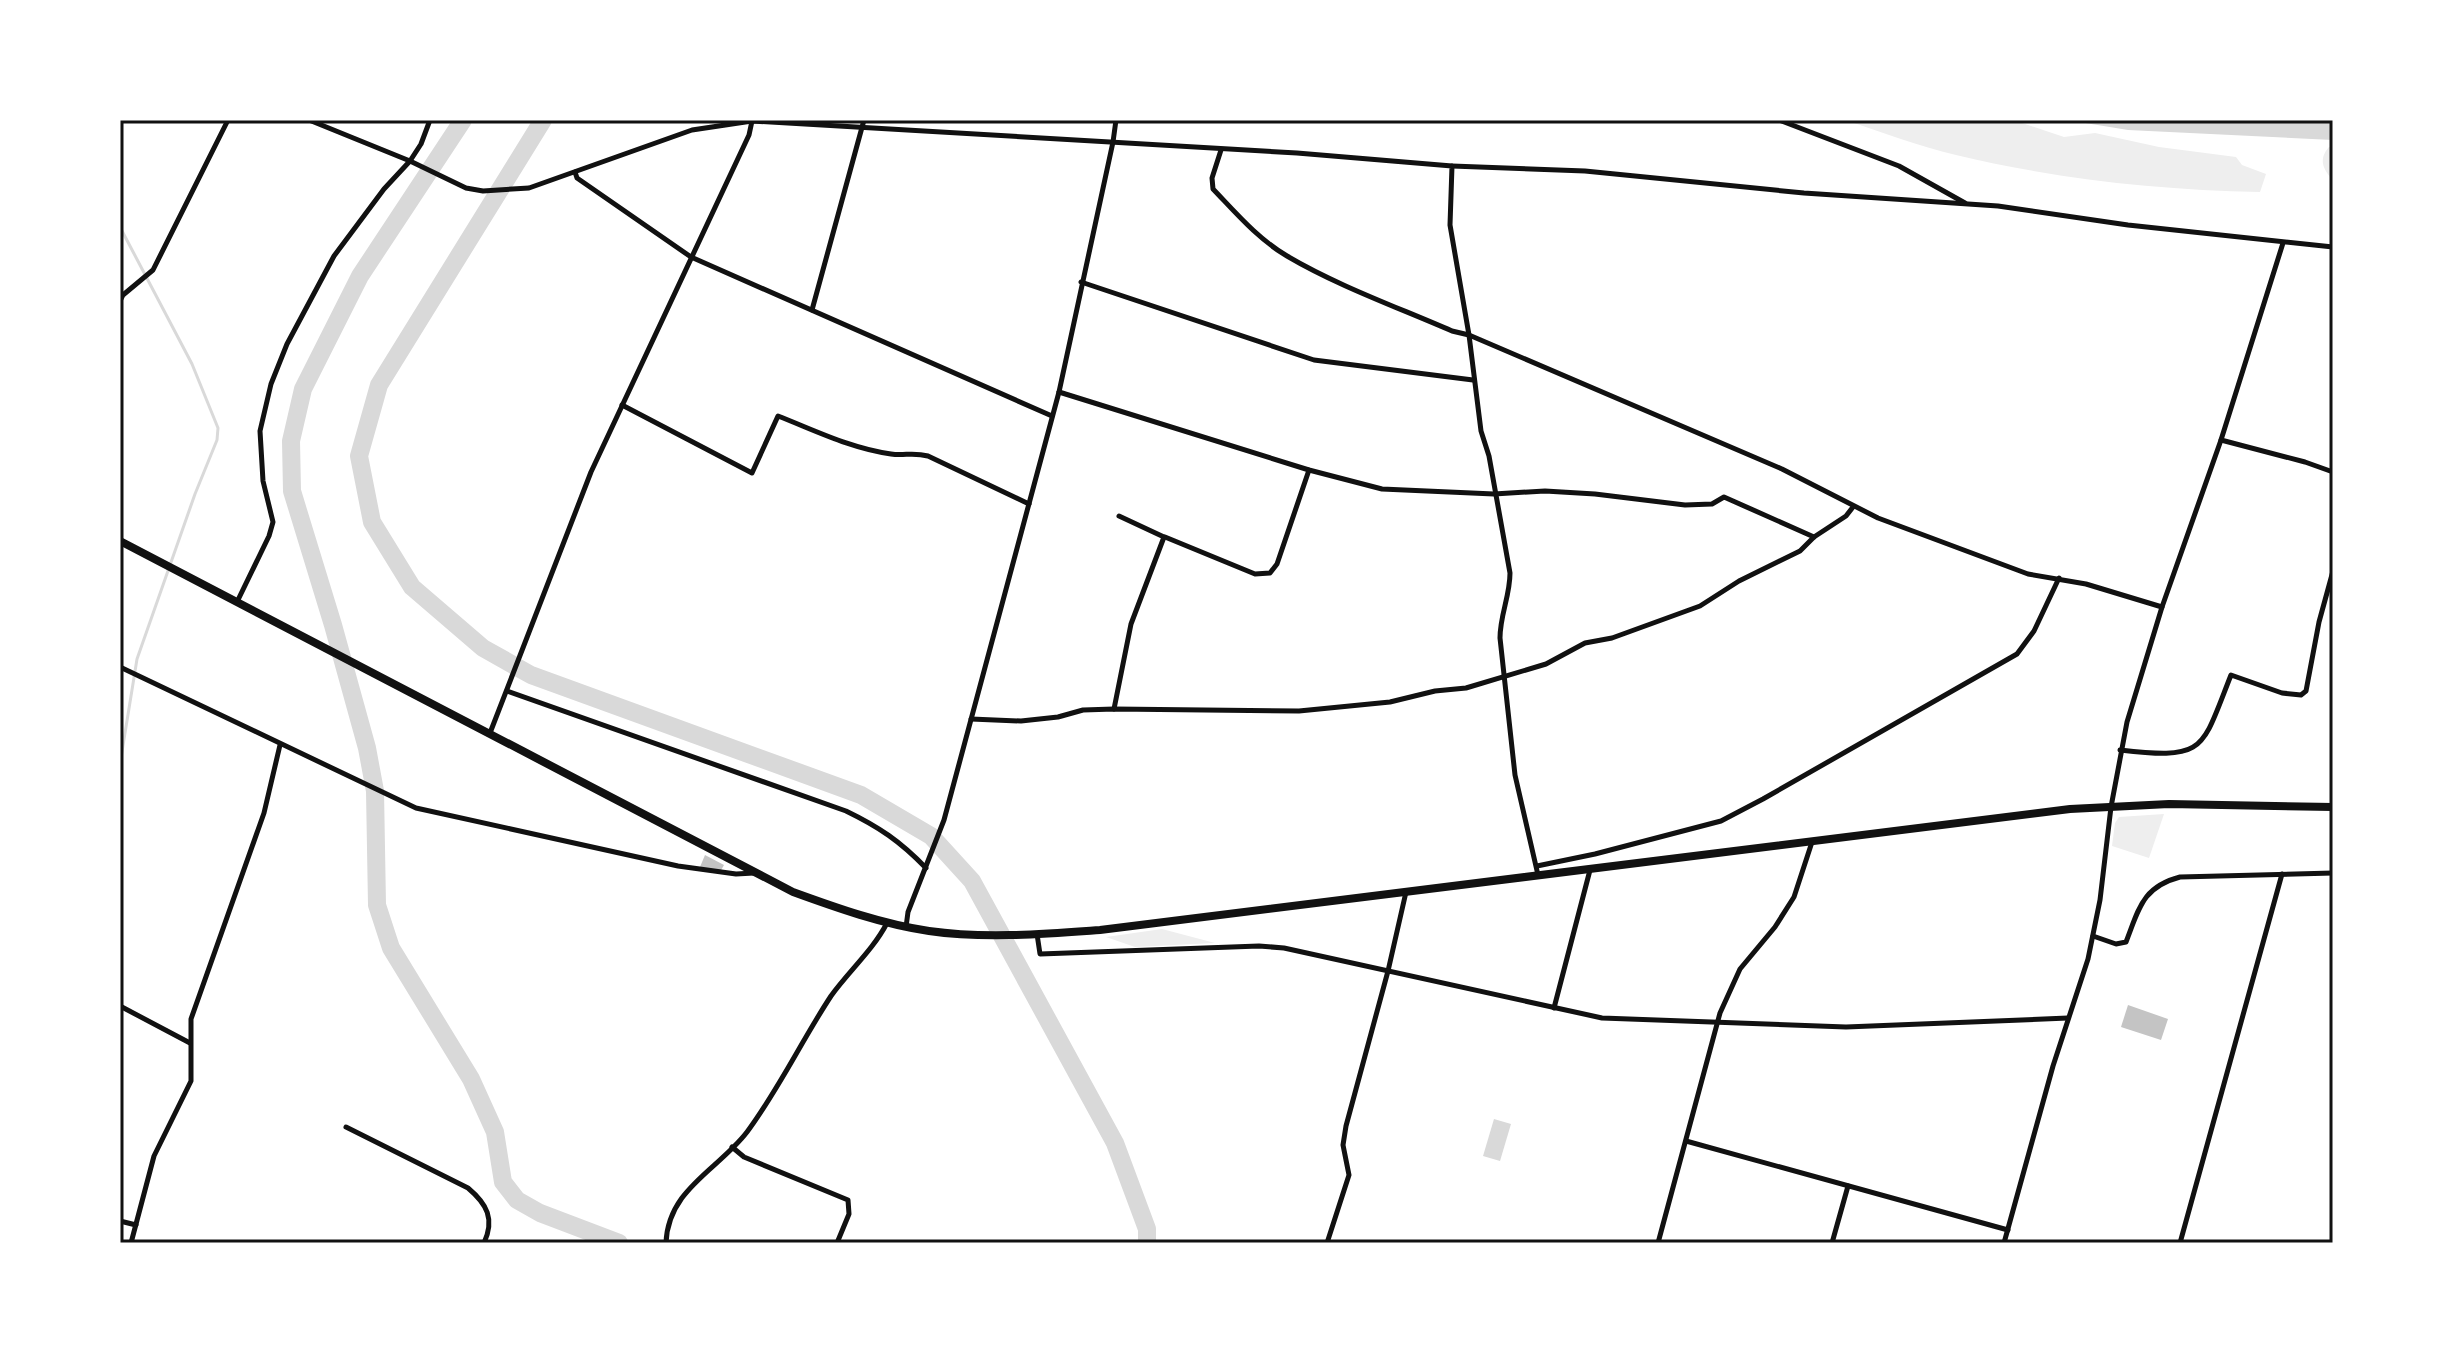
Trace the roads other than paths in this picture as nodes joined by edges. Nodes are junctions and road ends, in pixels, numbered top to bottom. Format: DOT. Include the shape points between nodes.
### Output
graph roads {
  1 [pos="228,120"];
  2 [pos="309,120"];
  3 [pos="430,120"];
  4 [pos="864,120"];
  5 [pos="1116,120"];
  6 [pos="1779,120"];
  7 [pos="752,121"];
  8 [pos="862,128"];
  9 [pos="1113,142"];
  10 [pos="1221,149"];
  11 [pos="410,161"];
  12 [pos="1452,166"];
  13 [pos="575,172"];
  14 [pos="1966,203"];
  15 [pos="2283,243"];
  16 [pos="2333,247"];
  17 [pos="691,257"];
  18 [pos="1081,282"];
  19 [pos="120,301"];
  20 [pos="812,310"];
  21 [pos="1469,335"];
  22 [pos="1473,380"];
  23 [pos="1059,392"];
  24 [pos="622,405"];
  25 [pos="1052,416"];
  26 [pos="2221,440"];
  27 [pos="1309,470"];
  28 [pos="2333,472"];
  29 [pos="1494,494"];
  30 [pos="1029,504"];
  31 [pos="1853,507"];
  32 [pos="1119,516"];
  33 [pos="1164,537"];
  34 [pos="1814,537"];
  35 [pos="120,541"];
  36 [pos="2333,571"];
  37 [pos="2059,578"];
  38 [pos="237,603"];
  39 [pos="2162,607"];
  40 [pos="120,667"];
  41 [pos="1504,676"];
  42 [pos="508,689"];
  43 [pos="1114,709"];
  44 [pos="971,719"];
  45 [pos="490,733"];
  46 [pos="280,745"];
  47 [pos="2120,750"];
  48 [pos="2111,807"];
  49 [pos="2333,807"];
  50 [pos="1813,840"];
  51 [pos="927,865"];
  52 [pos="1590,868"];
  53 [pos="1537,871"];
  54 [pos="755,873"];
  55 [pos="2333,873"];
  56 [pos="2282,874"];
  57 [pos="1406,891"];
  58 [pos="887,923"];
  59 [pos="906,927"];
  60 [pos="1037,934"];
  61 [pos="2093,936"];
  62 [pos="1388,971"];
  63 [pos="120,1006"];
  64 [pos="1554,1008"];
  65 [pos="2068,1018"];
  66 [pos="1717,1024"];
  67 [pos="190,1043"];
  68 [pos="346,1127"];
  69 [pos="1686,1141"];
  70 [pos="732,1147"];
  71 [pos="1848,1186"];
  72 [pos="120,1221"];
  73 [pos="136,1225"];
  74 [pos="2008,1230"];
  75 [pos="666,1240"];
  76 [pos="131,1243"];
  77 [pos="484,1243"];
  78 [pos="837,1243"];
  79 [pos="1327,1243"];
  80 [pos="1658,1243"];
  81 [pos="1832,1243"];
  82 [pos="2004,1243"];
  83 [pos="2180,1243"];
  1 -- 19 [label="street" via="146,277"];
  2 -- 11 [label="street"];
  3 -- 11 [label="street"];
  4 -- 8 [label="street"];
  5 -- 9 [label="street"];
  6 -- 14 [label="street" via="1887,161"];
  7 -- 8 [label="street"];
  7 -- 13 [label="street" via="692,130"];
  7 -- 17 [label="street"];
  8 -- 9 [label="street"];
  8 -- 20 [label="street"];
  9 -- 10 [label="street"];
  9 -- 18 [label="street"];
  10 -- 12 [label="street"];
  10 -- 21 [label="street" via="1213,189 1286,256"];
  11 -- 13 [label="street" via="483,191 520,189"];
  11 -- 38 [label="street" via="334,256 271,384 260,431 263,481 273,522"];
  12 -- 14 [label="street" via="1585,171"];
  12 -- 21 [label="street" via="1450,225"];
  13 -- 17 [label="street"];
  14 -- 15 [label="street"];
  15 -- 16 [label="street"];
  15 -- 26 [label="street"];
  17 -- 20 [label="street"];
  17 -- 24 [label="street"];
  18 -- 22 [label="street" via="1314,360"];
  18 -- 23 [label="street"];
  20 -- 25 [label="street"];
  21 -- 22 [label="street"];
  21 -- 31 [label="street" via="1769,463"];
  22 -- 29 [label="street"];
  23 -- 25 [label="street"];
  23 -- 27 [label="street"];
  24 -- 30 [label="street" via="752,473 778,416 880,452 928,456"];
  24 -- 42 [label="street"];
  25 -- 30 [label="street"];
  26 -- 28 [label="street"];
  26 -- 39 [label="street"];
  27 -- 29 [label="street" via="1382,489"];
  27 -- 33 [label="street" via="1270,573 1255,574"];
  29 -- 34 [label="street" via="1545,491 1685,505 1712,504 1724,497"];
  29 -- 41 [label="street" via="1510,573 1510,592 1500,617"];
  30 -- 44 [label="street"];
  31 -- 34 [label="street"];
  31 -- 37 [label="street" via="1993,562"];
  32 -- 33 [label="street"];
  33 -- 43 [label="street" via="1131,624"];
  34 -- 41 [label="street" via="1800,551 1700,606"];
  35 -- 38 [label="main road"];
  36 -- 47 [label="street" via="2306,691 2282,693 2231,675 2209,732 2197,747 2160,754"];
  37 -- 39 [label="street"];
  37 -- 53 [label="street" via="2017,654 1763,799 1721,821"];
  38 -- 45 [label="main road"];
  39 -- 47 [label="street"];
  40 -- 46 [label="street"];
  41 -- 43 [label="street" via="1466,688 1336,708"];
  41 -- 53 [label="street" via="1515,775"];
  42 -- 45 [label="street"];
  42 -- 51 [label="street" via="846,811 881,828"];
  43 -- 44 [label="street" via="1021,721"];
  44 -- 51 [label="street"];
  45 -- 54 [label="main road"];
  46 -- 54 [label="street" via="416,808 678,866"];
  46 -- 67 [label="street" via="264,813 191,1019"];
  47 -- 48 [label="street"];
  48 -- 49 [label="main road"];
  48 -- 50 [label="main road"];
  48 -- 61 [label="street"];
  50 -- 52 [label="main road"];
  50 -- 66 [label="street" via="1794,897 1740,969"];
  51 -- 59 [label="street"];
  52 -- 53 [label="main road"];
  52 -- 64 [label="street"];
  53 -- 57 [label="main road"];
  54 -- 58 [label="main road" via="793,892"];
  55 -- 56 [label="street"];
  56 -- 61 [label="street" via="2162,881 2140,905 2126,942"];
  56 -- 83 [label="street"];
  57 -- 60 [label="main road"];
  57 -- 62 [label="street"];
  58 -- 59 [label="main road"];
  58 -- 70 [label="street" via="832,995 759,1115"];
  59 -- 60 [label="main road"];
  60 -- 62 [label="street" via="1040,954 1259,946"];
  61 -- 65 [label="street"];
  62 -- 64 [label="street"];
  62 -- 79 [label="street" via="1346,1126 1343,1145 1349,1175"];
  63 -- 67 [label="street"];
  64 -- 66 [label="street" via="1602,1018"];
  65 -- 66 [label="street" via="1846,1027"];
  65 -- 74 [label="street"];
  66 -- 69 [label="street"];
  67 -- 73 [label="street" via="191,1081 154,1156"];
  68 -- 77 [label="street" via="483,1200 491,1217"];
  69 -- 71 [label="street"];
  69 -- 80 [label="street"];
  70 -- 75 [label="street" via="684,1193"];
  70 -- 78 [label="street" via="744,1157 848,1200 849,1214"];
  71 -- 74 [label="street"];
  71 -- 81 [label="street"];
  72 -- 73 [label="street"];
  73 -- 76 [label="street"];
  74 -- 82 [label="street"];
}
